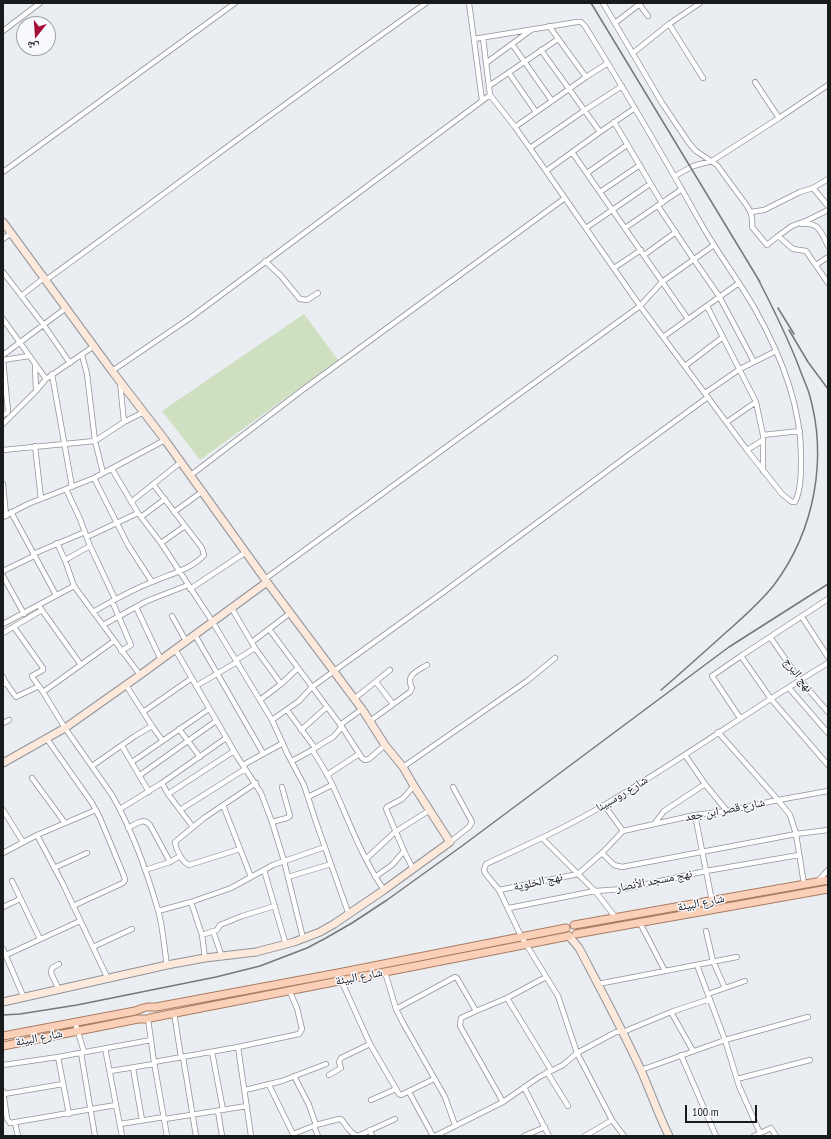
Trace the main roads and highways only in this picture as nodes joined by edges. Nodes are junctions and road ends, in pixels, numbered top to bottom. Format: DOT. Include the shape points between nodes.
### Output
graph roads {
  1 [pos="828,880"];
  2 [pos="804,884"];
  3 [pos="828,889"];
  4 [pos="811,892"];
  5 [pos="802,894"];
  6 [pos="574,925"];
  7 [pos="566,928"];
  8 [pos="572,935"];
  9 [pos="145,1007"];
  10 [pos="148,1019"];
  11 [pos="87,1020"];
  12 [pos="88,1029"];
  13 [pos="3,1036"];
  14 [pos="3,1046"];
  1 -- 2 [label="main road, شارع البيئة"];
  2 -- 4 [label="main road"];
  2 -- 5 [label="main road"];
  2 -- 6 [label="main road, شارع البيئة"];
  3 -- 4 [label="main road, شارع البيئة"];
  4 -- 5 [label="main road, شارع البيئة"];
  5 -- 8 [label="main road, شارع البيئة"];
  6 -- 7 [label="main road, شارع البيئة"];
  6 -- 8 [label="main road" via="577,930"];
  7 -- 8 [label="main road" via="566,933"];
  7 -- 9 [label="main road, شارع البيئة" via="338,973"];
  8 -- 10 [label="main road, شارع البيئة"];
  9 -- 10 [label="main road" via="151,1008 153,1012"];
  9 -- 11 [label="main road, شارع البيئة"];
  10 -- 12 [label="main road, شارع البيئة"];
  11 -- 12 [label="main road"];
  11 -- 13 [label="main road, شارع البيئة"];
  12 -- 14 [label="main road, شارع البيئة"];
}
